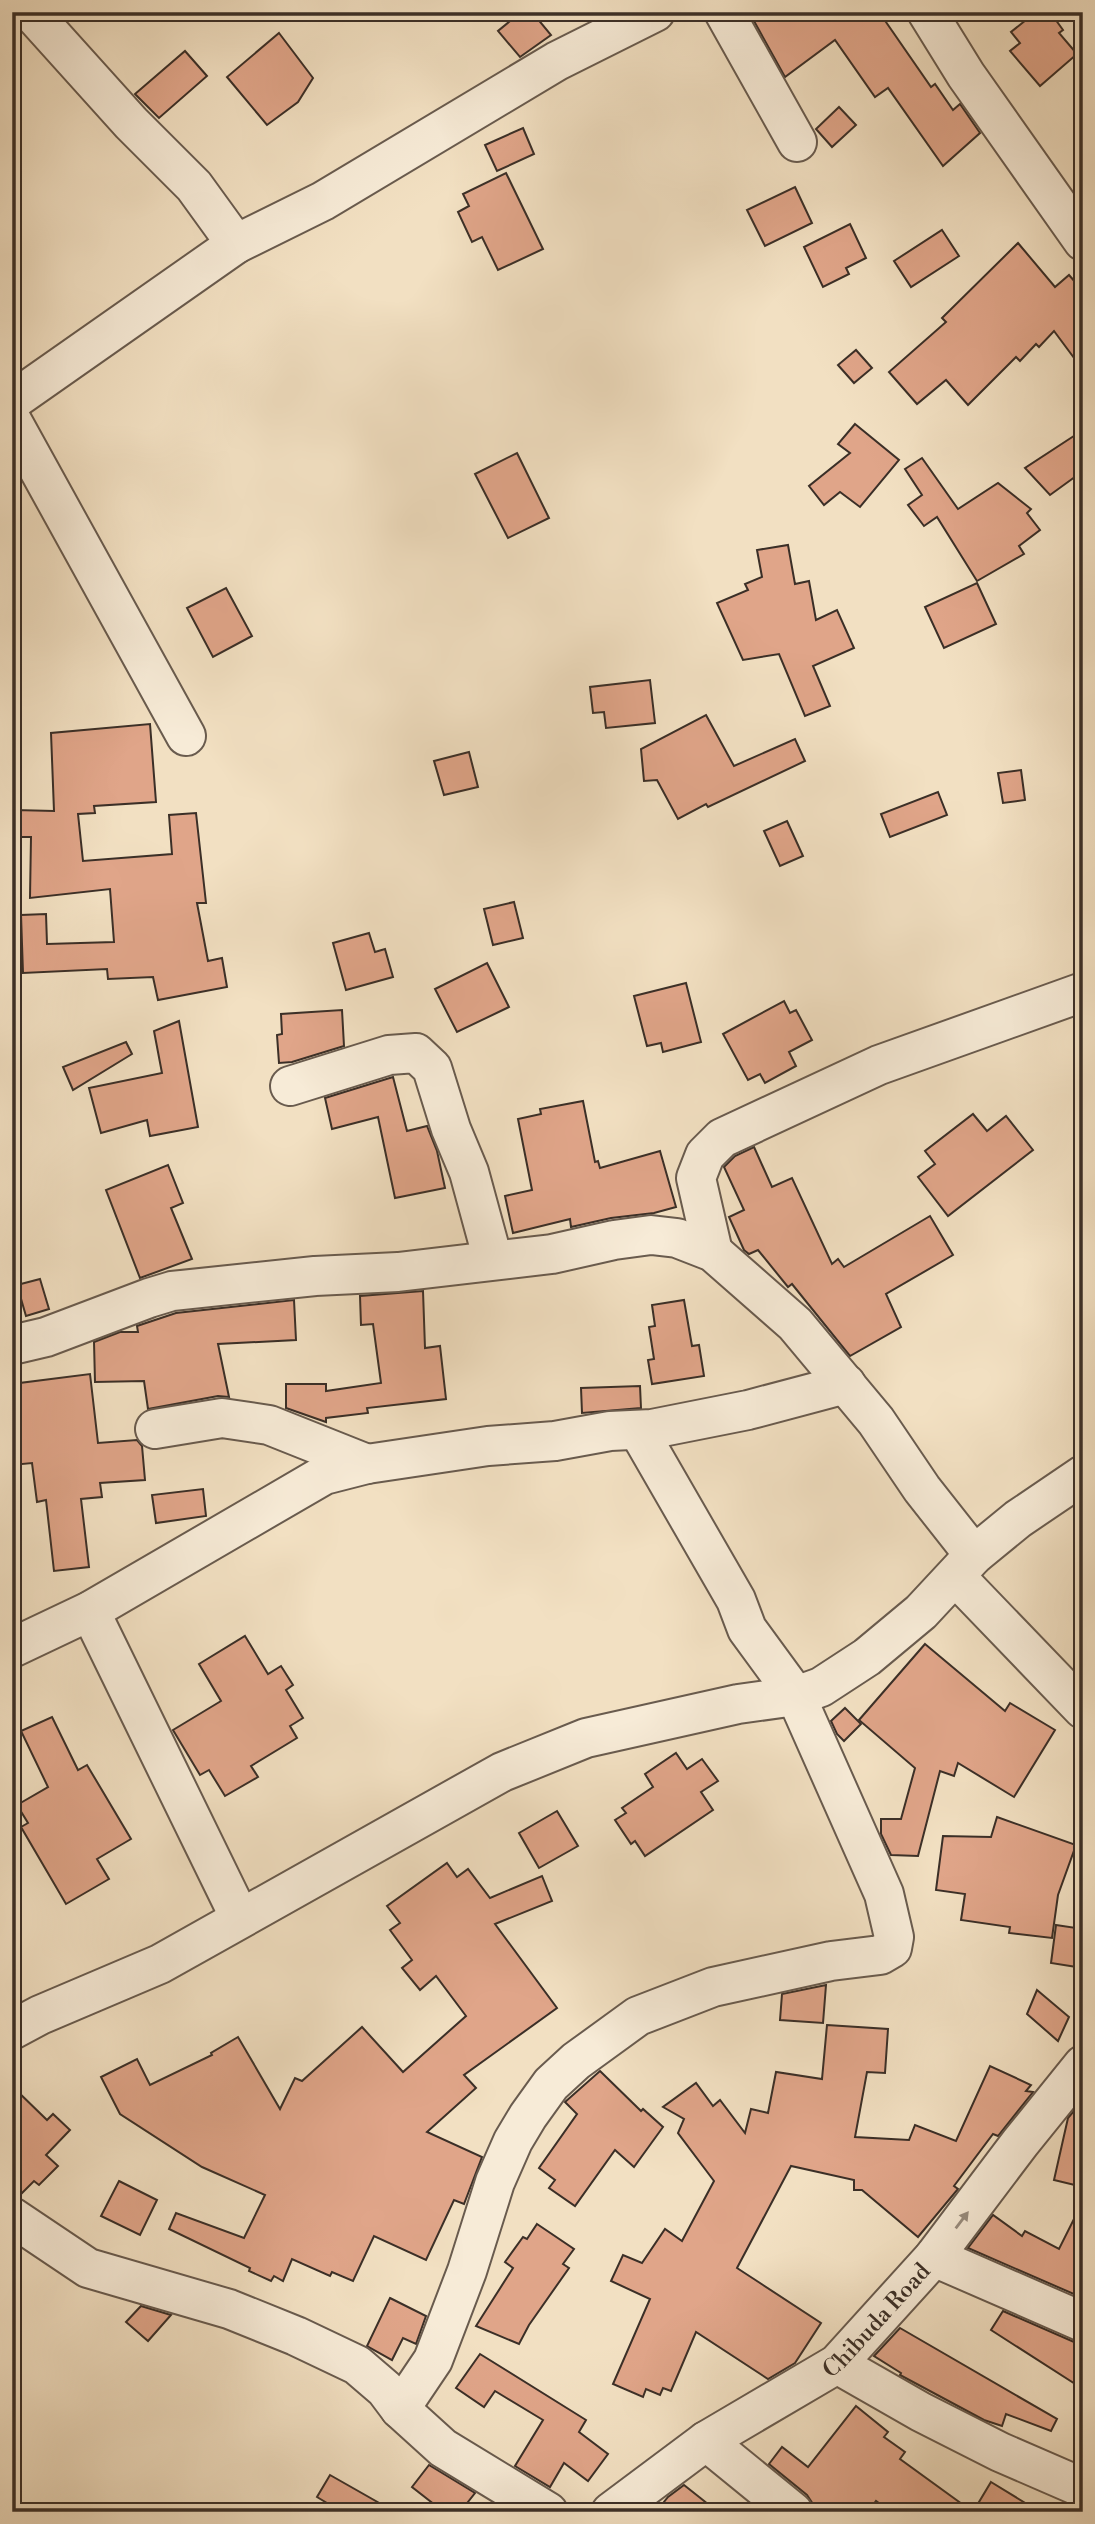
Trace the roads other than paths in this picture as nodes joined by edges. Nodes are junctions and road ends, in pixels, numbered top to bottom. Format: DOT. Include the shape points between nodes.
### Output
graph roads {
  1 [pos="31,12"];
  2 [pos="655,12"];
  3 [pos="724,12"];
  4 [pos="927,12"];
  5 [pos="797,142"];
  6 [pos="1083,241"];
  7 [pos="236,244"];
  8 [pos="12,401"];
  9 [pos="12,421"];
  10 [pos="186,736"];
  11 [pos="1083,992"];
  12 [pos="290,1086"];
  13 [pos="713,1252"];
  14 [pos="493,1260"];
  15 [pos="12,1345"];
  16 [pos="846,1384"];
  17 [pos="155,1429"];
  18 [pos="638,1430"];
  19 [pos="367,1464"];
  20 [pos="1083,1475"];
  21 [pos="965,1566"];
  22 [pos="90,1611"];
  23 [pos="12,1648"];
  24 [pos="796,1696"];
  25 [pos="1083,1709"];
  26 [pos="240,1918"];
  27 [pos="14,2024"];
  28 [pos="1083,2065"];
  29 [pos="12,2217"];
  30 [pos="934,2257"];
  31 [pos="1083,2322"];
  32 [pos="837,2364"];
  33 [pos="400,2409"];
  34 [pos="706,2441"];
  35 [pos="1083,2488"];
  36 [pos="548,2512"];
  37 [pos="611,2512"];
  38 [pos="793,2512"];
  1 -- 7 [label="street" via="194,186"];
  2 -- 7 [label="street" via="556,61 323,201"];
  3 -- 5 [label="street"];
  4 -- 6 [label="street"];
  7 -- 8 [label="street"];
  9 -- 10 [label="street"];
  11 -- 13 [label="street" via="879,1065 722,1138 705,1155 696,1178"];
  12 -- 14 [label="street" via="389,1055 416,1053 432,1068 469,1172"];
  13 -- 14 [label="street" via="677,1238 651,1235"];
  13 -- 16 [label="street" via="795,1324"];
  14 -- 15 [label="street" via="172,1291"];
  16 -- 18 [label="street" via="748,1410"];
  16 -- 21 [label="street" via="922,1489"];
  17 -- 19 [label="street" via="222,1418 269,1425"];
  18 -- 19 [label="street"];
  18 -- 24 [label="street" via="736,1600 747,1629"];
  19 -- 22 [label="street" via="324,1475"];
  20 -- 21 [label="street" via="1018,1519"];
  21 -- 24 [label="street" via="921,1612 867,1657 821,1687"];
  21 -- 25 [label="street"];
  22 -- 23 [label="street"];
  22 -- 26 [label="street"];
  24 -- 26 [label="street" via="738,1704 586,1738 502,1772"];
  24 -- 33 [label="street" via="884,1894 894,1937 892,1948 880,1955 713,1987 676,2001 639,2016 551,2084 513,2141 433,2360"];
  26 -- 27 [label="street" via="160,1964"];
  30 -- 28 [label="street, Chibuda Road, one-way"];
  29 -- 33 [label="street" via="88,2268 229,2309 357,2365"];
  30 -- 31 [label="street"];
  30 -- 32 [label="street, Chibuda Road"];
  32 -- 34 [label="street, Chibuda Road"];
  32 -- 35 [label="street" via="1000,2452"];
  33 -- 36 [label="street" via="443,2448"];
  34 -- 37 [label="street, Chibuda Road"];
  34 -- 38 [label="street"];
}
